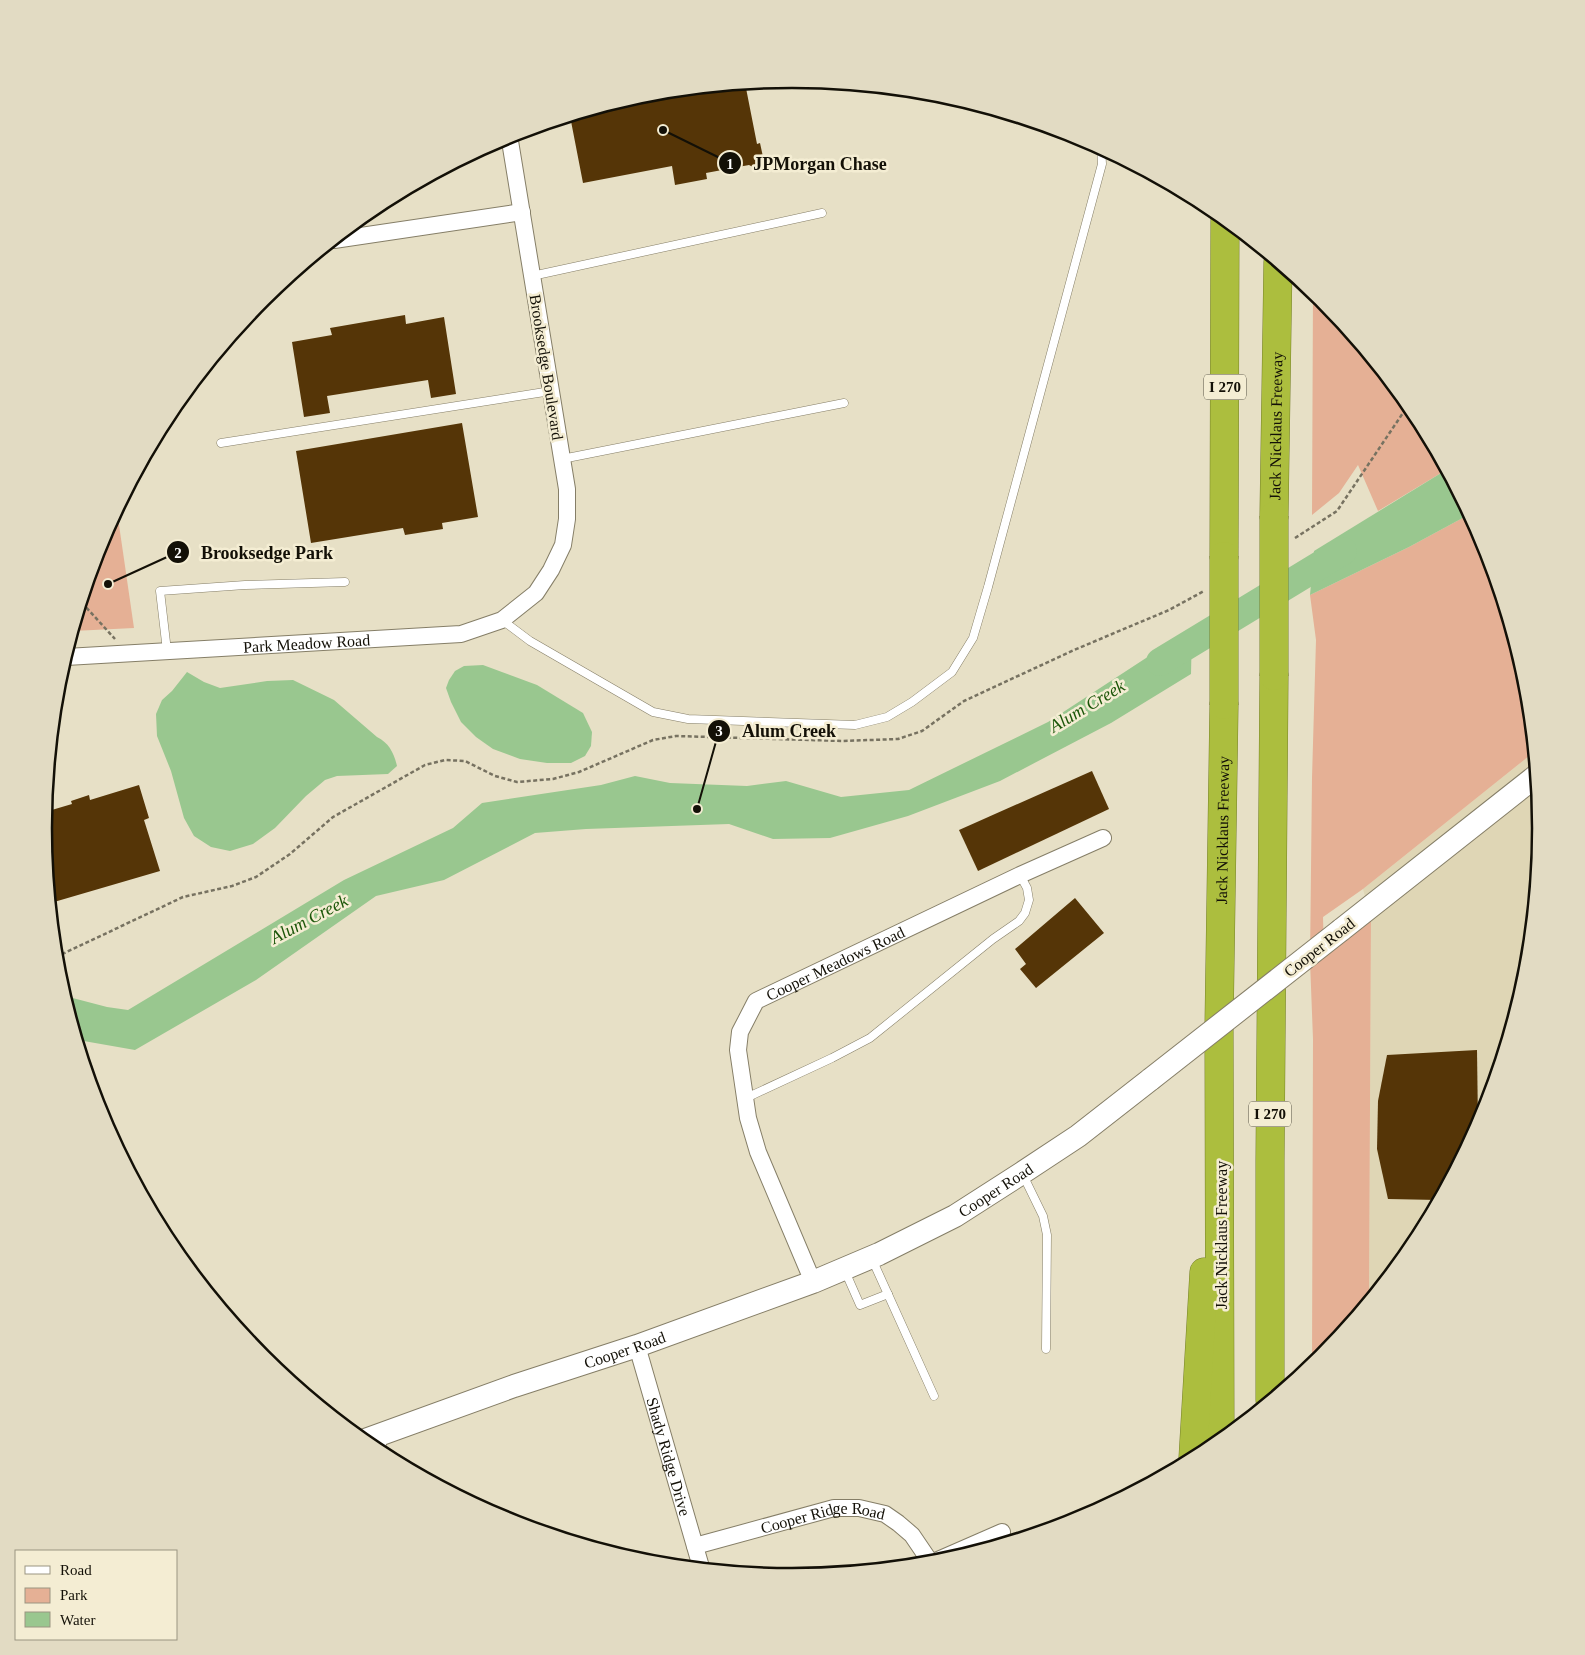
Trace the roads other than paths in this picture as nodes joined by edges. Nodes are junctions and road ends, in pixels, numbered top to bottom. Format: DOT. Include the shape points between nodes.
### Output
graph roads {
  1 [pos="510,143"];
  2 [pos="1102,156"];
  3 [pos="522,212"];
  4 [pos="822,213"];
  5 [pos="1226,228"];
  6 [pos="344,238"];
  7 [pos="1278,269"];
  8 [pos="532,276"];
  9 [pos="551,391"];
  10 [pos="844,403"];
  11 [pos="220,444"];
  12 [pos="562,459"];
  13 [pos="345,582"];
  14 [pos="536,593"];
  15 [pos="502,620"];
  16 [pos="167,651"];
  17 [pos="73,657"];
  18 [pos="1531,780"];
  19 [pos="1103,838"];
  20 [pos="1020,875"];
  21 [pos="746,1098"];
  22 [pos="1220,1109"];
  23 [pos="1022,1173"];
  24 [pos="871,1257"];
  25 [pos="844,1269"];
  26 [pos="813,1282"];
  27 [pos="888,1294"];
  28 [pos="637,1346"];
  29 [pos="1046,1349"];
  30 [pos="1270,1392"];
  31 [pos="934,1396"];
  32 [pos="1220,1432"];
  33 [pos="373,1438"];
  34 [pos="1193,1449"];
  35 [pos="1002,1532"];
  36 [pos="973,1544"];
  37 [pos="695,1546"];
  38 [pos="926,1555"];
  39 [pos="699,1561"];
  1 -- 3 [label="street, Brooksedge Boulevard"];
  2 -- 15 [label="lane" via="1102,164 988,587 973,638 952,672 887,717 855,725 688,719 653,712 530,641"];
  3 -- 6 [label="street"];
  3 -- 8 [label="street, Brooksedge Boulevard"];
  4 -- 8 [label="lane"];
  5 -- 22 [label="highway, Jack Nicklaus Freeway / I 270, bridge"];
  7 -- 30 [label="highway, Jack Nicklaus Freeway / I 270, bridge"];
  8 -- 9 [label="street, Brooksedge Boulevard"];
  9 -- 11 [label="lane"];
  9 -- 12 [label="street, Brooksedge Boulevard"];
  10 -- 12 [label="lane"];
  12 -- 14 [label="street, Brooksedge Boulevard" via="567,490 563,545"];
  13 -- 16 [label="lane" via="160,591"];
  14 -- 15 [label="street, Park Meadow Road"];
  15 -- 16 [label="street, Park Meadow Road" via="461,634"];
  16 -- 17 [label="street, Park Meadow Road"];
  18 -- 23 [label="street, Cooper Road, bridge" via="1078,1136"];
  19 -- 20 [label="street, Cooper Meadows Road"];
  20 -- 21 [label="lane" via="1029,900 1019,921 870,1038"];
  20 -- 21 [label="street, Cooper Meadows Road" via="756,1001 740,1032 738,1050"];
  21 -- 26 [label="street, Cooper Meadows Road" via="758,1152"];
  22 -- 32 [label="highway, Jack Nicklaus Freeway / I 270"];
  22 -- 34 [label="highway" via="1203,1281"];
  23 -- 24 [label="street, Cooper Road" via="955,1216"];
  23 -- 29 [label="lane" via="1043,1216 1047,1235"];
  24 -- 25 [label="street, Cooper Road"];
  24 -- 27 [label="lane"];
  25 -- 26 [label="street, Cooper Road"];
  25 -- 27 [label="lane" via="860,1305"];
  26 -- 28 [label="street, Cooper Road"];
  27 -- 31 [label="lane"];
  28 -- 33 [label="street, Cooper Road" via="514,1386"];
  28 -- 37 [label="street, Shady Ridge Drive"];
  35 -- 36 [label="street"];
  37 -- 38 [label="street, Cooper Ridge Road" via="834,1508 859,1508 885,1514 898,1523 912,1535"];
  37 -- 39 [label="street, Shady Ridge Drive"];
}
